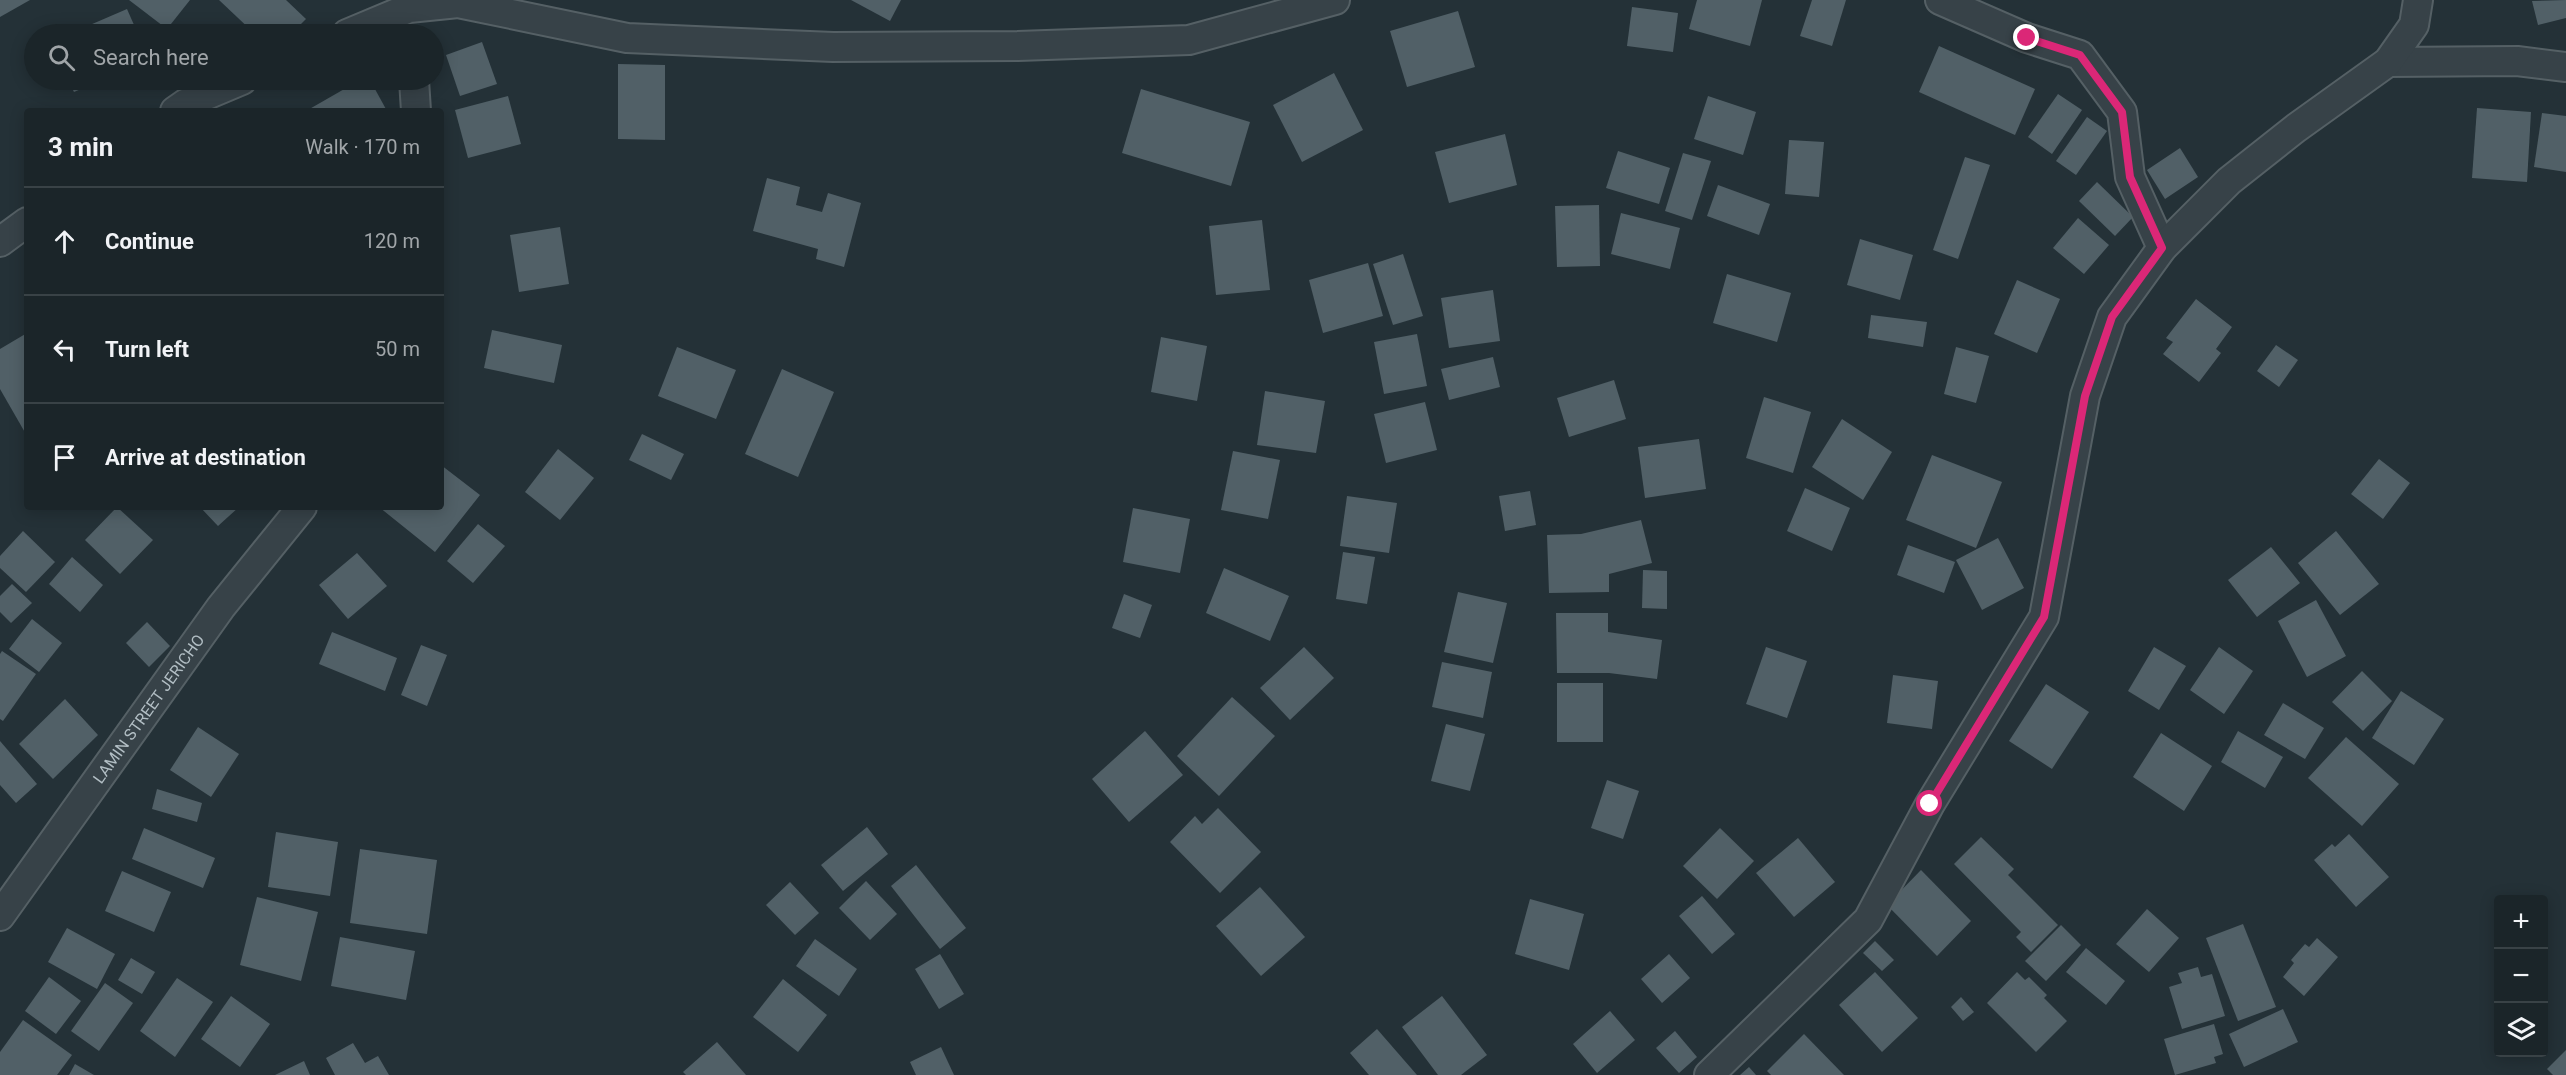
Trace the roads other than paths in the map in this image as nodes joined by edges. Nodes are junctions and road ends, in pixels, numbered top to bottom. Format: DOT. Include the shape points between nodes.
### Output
graph roads {
  1 [pos="1335,0"];
  2 [pos="1940,0"];
  3 [pos="2418,0"];
  4 [pos="408,14"];
  5 [pos="378,24"];
  6 [pos="2388,62"];
  7 [pos="2566,67"];
  8 [pos="218,90"];
  9 [pos="415,90"];
  10 [pos="179,108"];
  11 [pos="417,108"];
  12 [pos="24,224"];
  13 [pos="0,242"];
  14 [pos="2162,248"];
  15 [pos="300,510"];
  16 [pos="0,916"];
  17 [pos="1709,1075"];
  1 -- 4 [label="street" via="1189,40 1006,46 833,47 627,38 458,3"];
  2 -- 14 [label="street" via="2027,38 2080,55 2122,112 2130,177"];
  3 -- 6 [label="street" via="2414,25"];
  4 -- 5 [label="street"];
  6 -- 7 [label="street" via="2517,61"];
  6 -- 14 [label="street" via="2229,181"];
  8 -- 10 [label="street"];
  9 -- 11 [label="street"];
  12 -- 13 [label="street"];
  14 -- 17 [label="street" via="2112,317 2085,396 2044,617 1930,804 1868,920"];
  15 -- 16 [label="street, LAMIN STREET JERICHO" via="221,607"];
}
